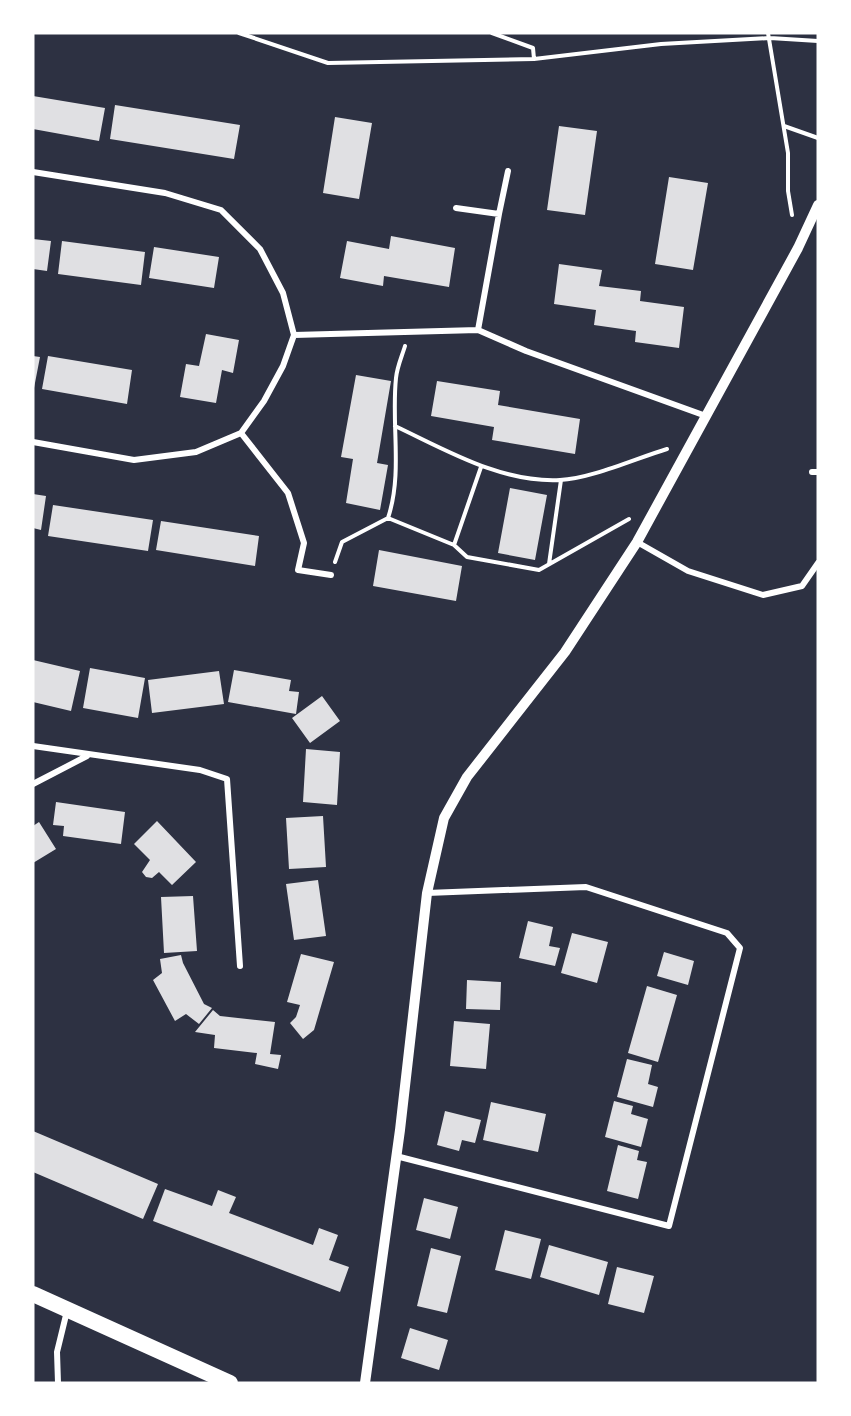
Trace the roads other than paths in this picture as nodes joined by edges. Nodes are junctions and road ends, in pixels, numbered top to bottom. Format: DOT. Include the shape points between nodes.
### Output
graph roads {
  1 [pos="507,171"];
  2 [pos="33,172"];
  3 [pos="818,205"];
  4 [pos="456,208"];
  5 [pos="498,214"];
  6 [pos="478,330"];
  7 [pos="294,334"];
  8 [pos="706,416"];
  9 [pos="240,433"];
  10 [pos="33,442"];
  11 [pos="637,542"];
  12 [pos="818,563"];
  13 [pos="331,574"];
  14 [pos="33,746"];
  15 [pos="88,756"];
  16 [pos="33,784"];
  17 [pos="427,893"];
  18 [pos="240,966"];
  19 [pos="396,1156"];
  20 [pos="33,1294"];
  21 [pos="67,1310"];
  22 [pos="58,1383"];
  23 [pos="230,1383"];
  24 [pos="365,1383"];
  1 -- 5 [label="street"];
  2 -- 7 [label="street" via="165,193 221,210 260,249 283,293"];
  3 -- 8 [label="street"];
  4 -- 5 [label="street"];
  5 -- 6 [label="street"];
  6 -- 7 [label="street"];
  6 -- 8 [label="street"];
  7 -- 9 [label="street" via="283,366 264,401"];
  8 -- 11 [label="street"];
  9 -- 10 [label="street" via="196,452 134,460"];
  9 -- 13 [label="street" via="288,493 304,543 298,570"];
  11 -- 12 [label="street" via="688,571 763,595 802,586"];
  11 -- 17 [label="street" via="565,652 467,777 444,818"];
  14 -- 15 [label="street"];
  15 -- 16 [label="street"];
  15 -- 18 [label="street" via="200,770 227,780"];
  17 -- 19 [label="street"];
  17 -- 19 [label="street" via="586,887 727,933 740,948 669,1226"];
  19 -- 24 [label="street"];
  20 -- 21 [label="highway"];
  21 -- 22 [label="street" via="57,1352"];
  21 -- 23 [label="highway"];
}
